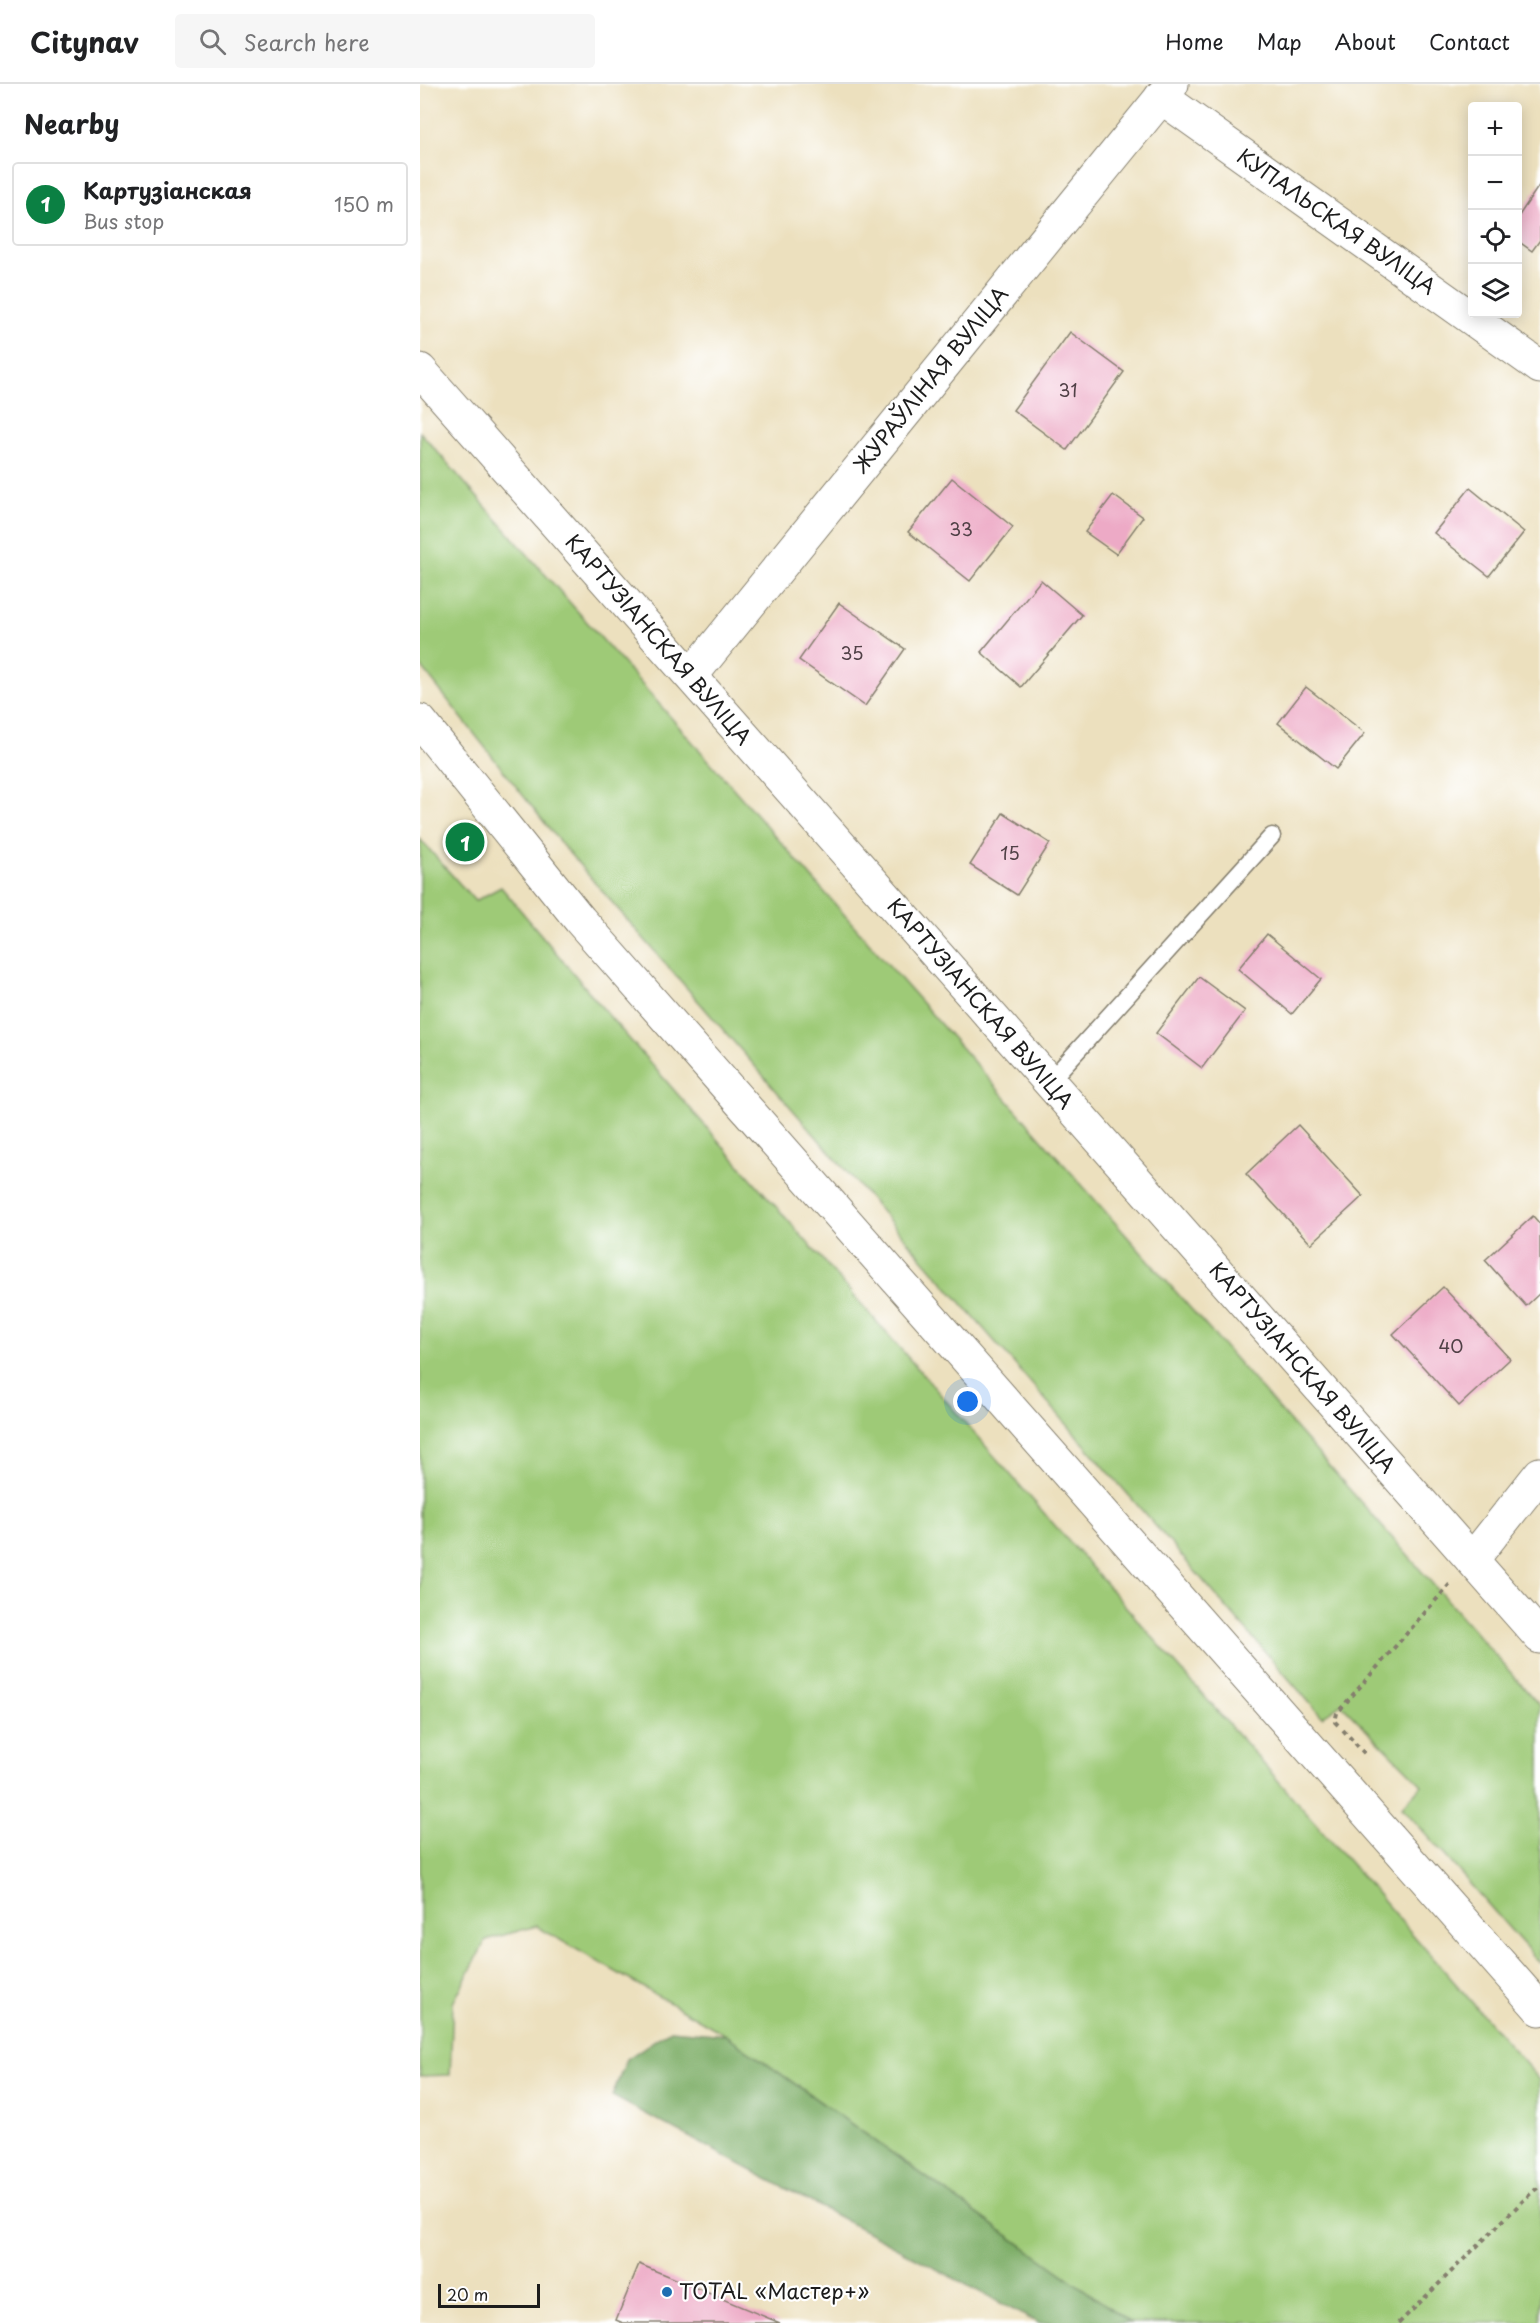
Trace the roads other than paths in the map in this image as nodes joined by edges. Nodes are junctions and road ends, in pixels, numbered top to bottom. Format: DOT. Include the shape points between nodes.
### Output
graph roads {
  1 [pos="1167,91"];
  2 [pos="1540,367"];
  3 [pos="420,370"];
  4 [pos="691,676"];
  5 [pos="420,721"];
  6 [pos="1272,836"];
  7 [pos="1049,1082"];
  8 [pos="1540,1474"];
  9 [pos="1472,1560"];
  10 [pos="1540,1637"];
  11 [pos="1540,2010"];
  1 -- 2 [label="street, КУПАЛЬСКАЯ ВУЛІЦА"];
  1 -- 4 [label="street, ЖУРАЎЛІНАЯ ВУЛІЦА"];
  3 -- 4 [label="street, КАРТУЗІАНСКАЯ ВУЛІЦА"];
  4 -- 7 [label="street, КАРТУЗІАНСКАЯ ВУЛІЦА"];
  5 -- 11 [label="street" via="580,920"];
  6 -- 7 [label="lane"];
  7 -- 9 [label="street, КАРТУЗІАНСКАЯ ВУЛІЦА"];
  8 -- 9 [label="street"];
  9 -- 10 [label="street, КАРТУЗІАНСКАЯ ВУЛІЦА"];
}
